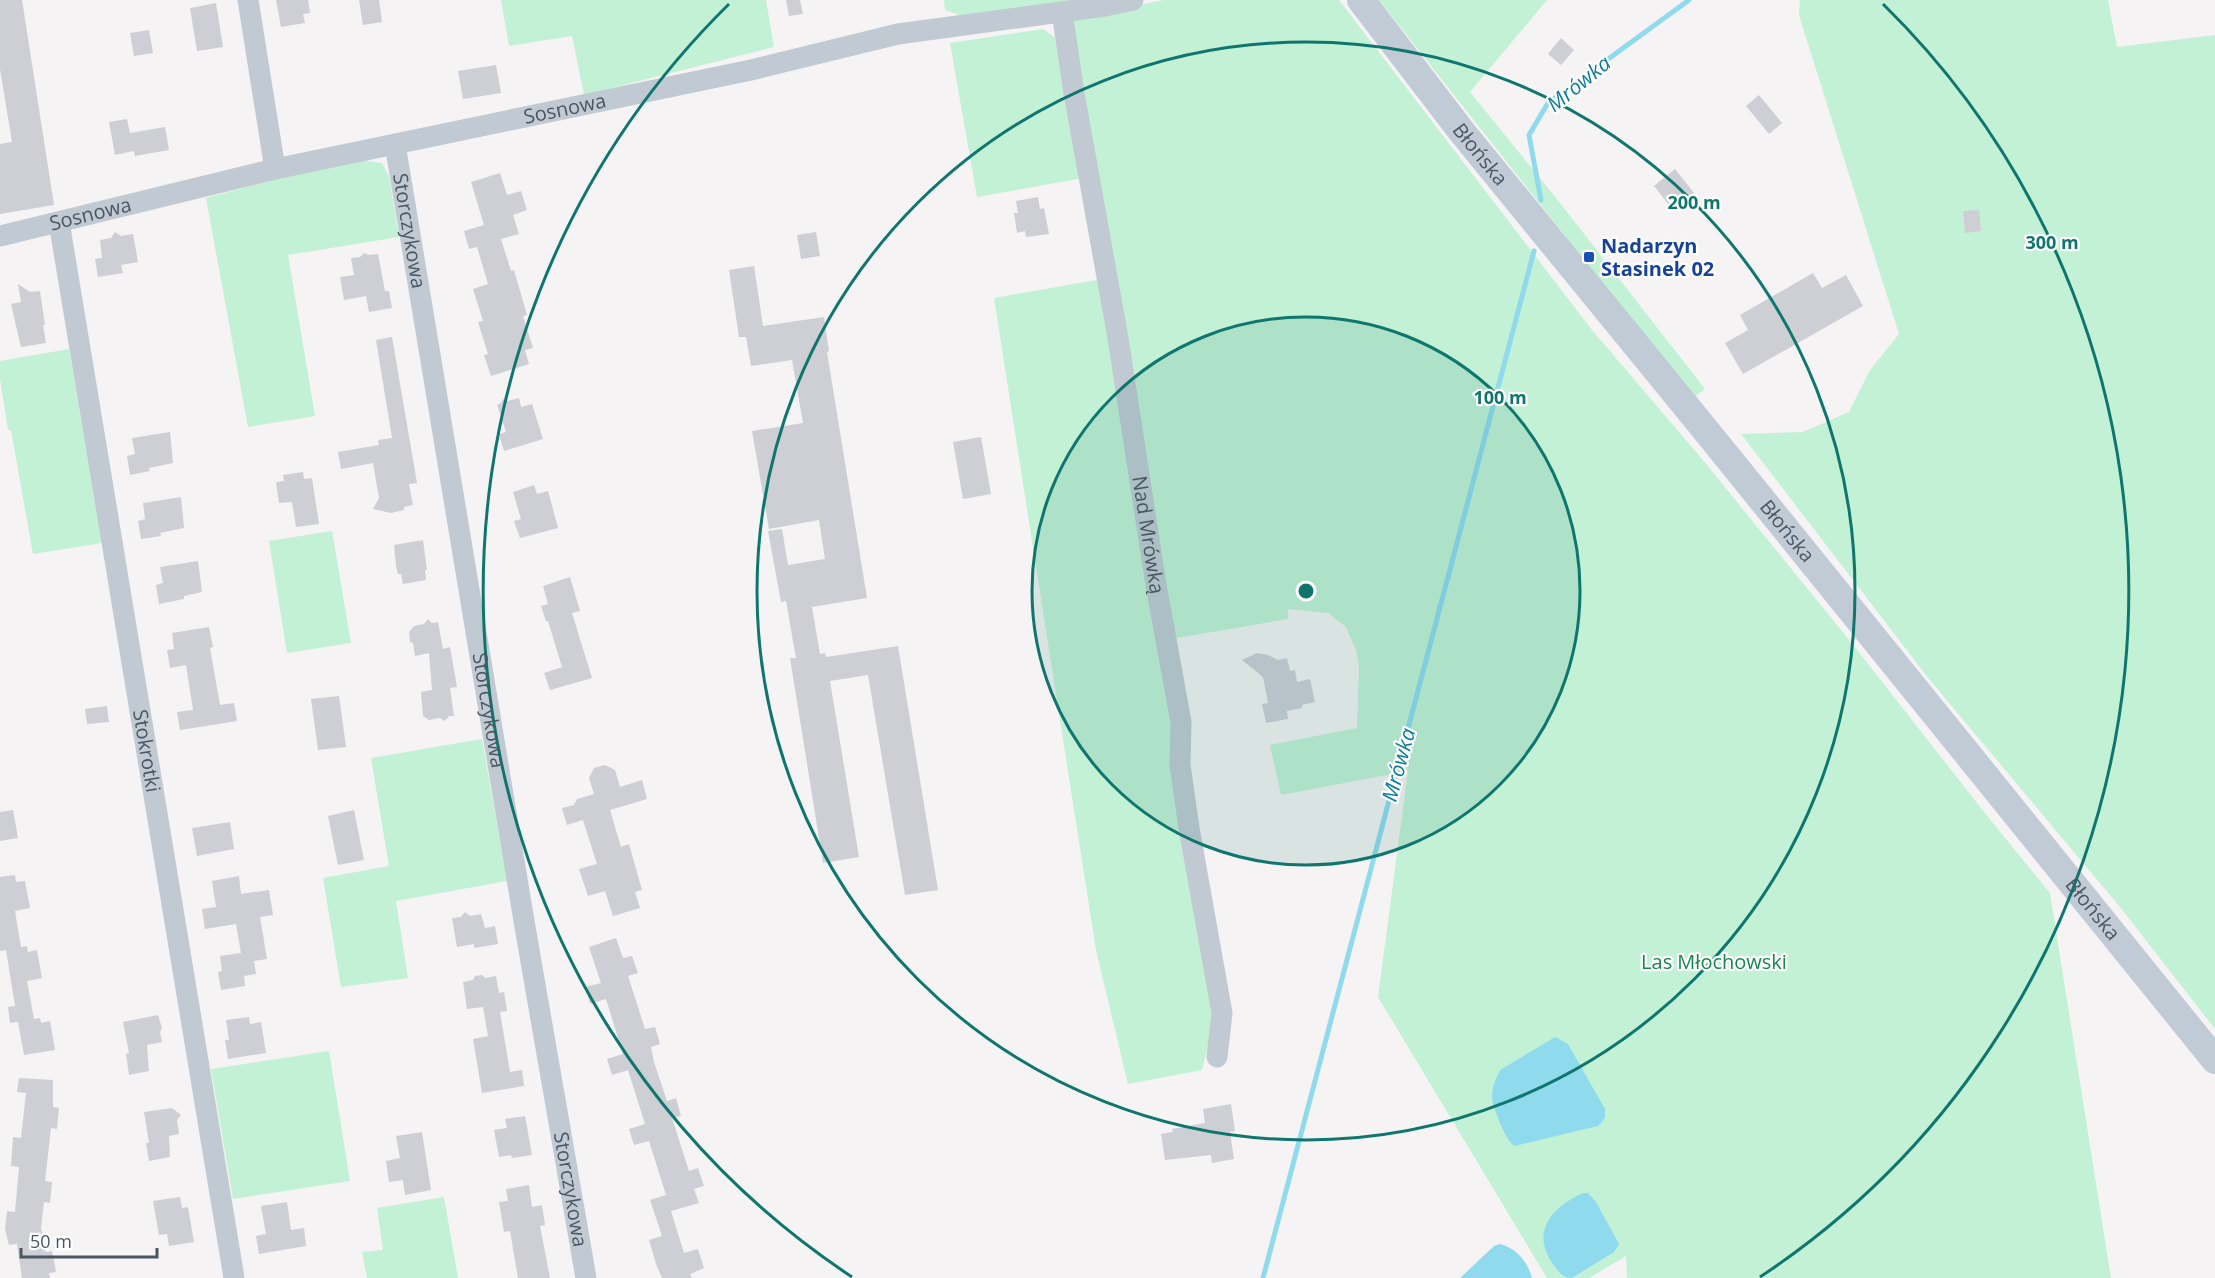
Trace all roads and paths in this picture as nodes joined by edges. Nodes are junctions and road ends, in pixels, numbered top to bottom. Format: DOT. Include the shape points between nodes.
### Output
graph roads {
  1 [pos="248,0"];
  2 [pos="1133,0"];
  3 [pos="1361,0"];
  4 [pos="1062,12"];
  5 [pos="395,144"];
  6 [pos="274,169"];
  7 [pos="59,222"];
  8 [pos="0,236"];
  9 [pos="1217,1057"];
  10 [pos="2215,1060"];
  11 [pos="234,1278"];
  12 [pos="586,1278"];
  1 -- 6 [label="street"];
  2 -- 4 [label="street, Sosnowa"];
  3 -- 10 [label="main road, Błońska" via="1469,141"];
  4 -- 5 [label="street, Sosnowa" via="898,34 751,70"];
  4 -- 9 [label="street, Nad Mrówką" via="1181,722 1180,765 1222,1013"];
  5 -- 6 [label="street, Sosnowa"];
  5 -- 12 [label="street, Storczykowa"];
  6 -- 7 [label="street, Sosnowa"];
  7 -- 8 [label="street, Sosnowa"];
  7 -- 11 [label="street, Stokrotki"];
}
